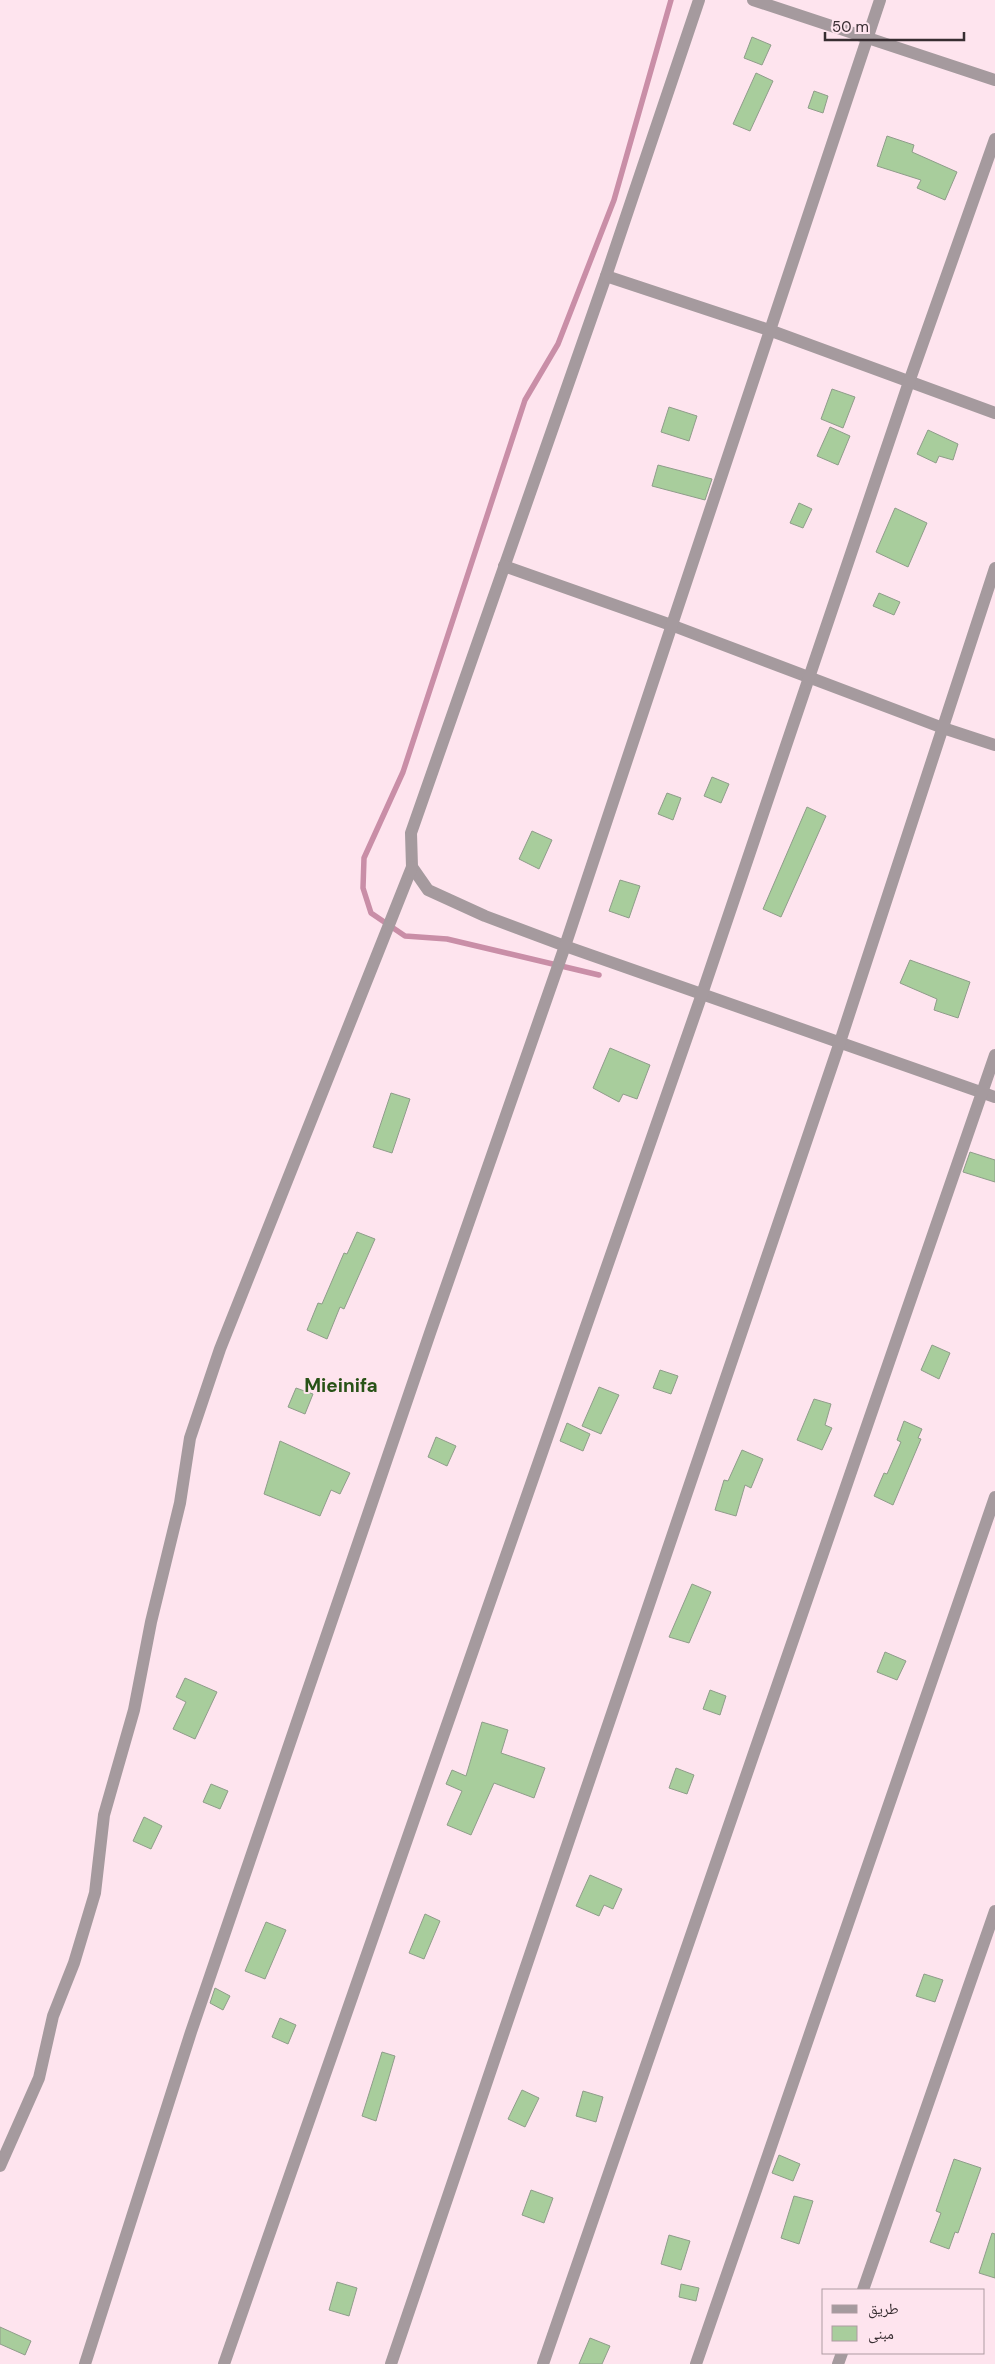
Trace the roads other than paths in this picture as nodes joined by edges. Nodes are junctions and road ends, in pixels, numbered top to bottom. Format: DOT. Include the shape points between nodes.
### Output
graph roads {
  1 [pos="699,0"];
  2 [pos="753,0"];
  3 [pos="880,0"];
  4 [pos="866,39"];
  5 [pos="995,80"];
  6 [pos="995,139"];
  7 [pos="606,276"];
  8 [pos="769,330"];
  9 [pos="909,382"];
  10 [pos="995,413"];
  11 [pos="504,566"];
  12 [pos="995,568"];
  13 [pos="671,625"];
  14 [pos="810,678"];
  15 [pos="943,728"];
  16 [pos="995,745"];
  17 [pos="412,866"];
  18 [pos="565,946"];
  19 [pos="702,994"];
  20 [pos="840,1042"];
  21 [pos="995,1055"];
  22 [pos="989,1095"];
  23 [pos="995,1497"];
  24 [pos="995,1911"];
  25 [pos="0,2166"];
  26 [pos="863,2289"];
  27 [pos="85,2364"];
  28 [pos="224,2364"];
  29 [pos="391,2364"];
  30 [pos="543,2364"];
  31 [pos="696,2364"];
  1 -- 7 [label="street"];
  2 -- 4 [label="street"];
  3 -- 4 [label="street"];
  4 -- 5 [label="street"];
  4 -- 8 [label="street"];
  6 -- 9 [label="street"];
  7 -- 8 [label="street"];
  7 -- 11 [label="street"];
  8 -- 9 [label="street"];
  8 -- 13 [label="street"];
  9 -- 10 [label="street"];
  9 -- 14 [label="street"];
  11 -- 13 [label="street"];
  11 -- 17 [label="street" via="411,833"];
  12 -- 15 [label="street"];
  13 -- 14 [label="street"];
  13 -- 18 [label="street"];
  14 -- 15 [label="street"];
  14 -- 19 [label="street"];
  15 -- 16 [label="street"];
  15 -- 20 [label="street"];
  17 -- 18 [label="street" via="428,890"];
  17 -- 25 [label="street" via="220,1349 190,1438 180,1503 134,1710 104,1815 95,1893 74,1963 53,2016 39,2078"];
  18 -- 19 [label="street"];
  18 -- 27 [label="street" via="191,2032"];
  19 -- 20 [label="street"];
  19 -- 28 [label="street"];
  20 -- 22 [label="street"];
  20 -- 29 [label="street"];
  21 -- 22 [label="street"];
  22 -- 30 [label="street"];
  23 -- 31 [label="street"];
  24 -- 26 [label="street"];
}
